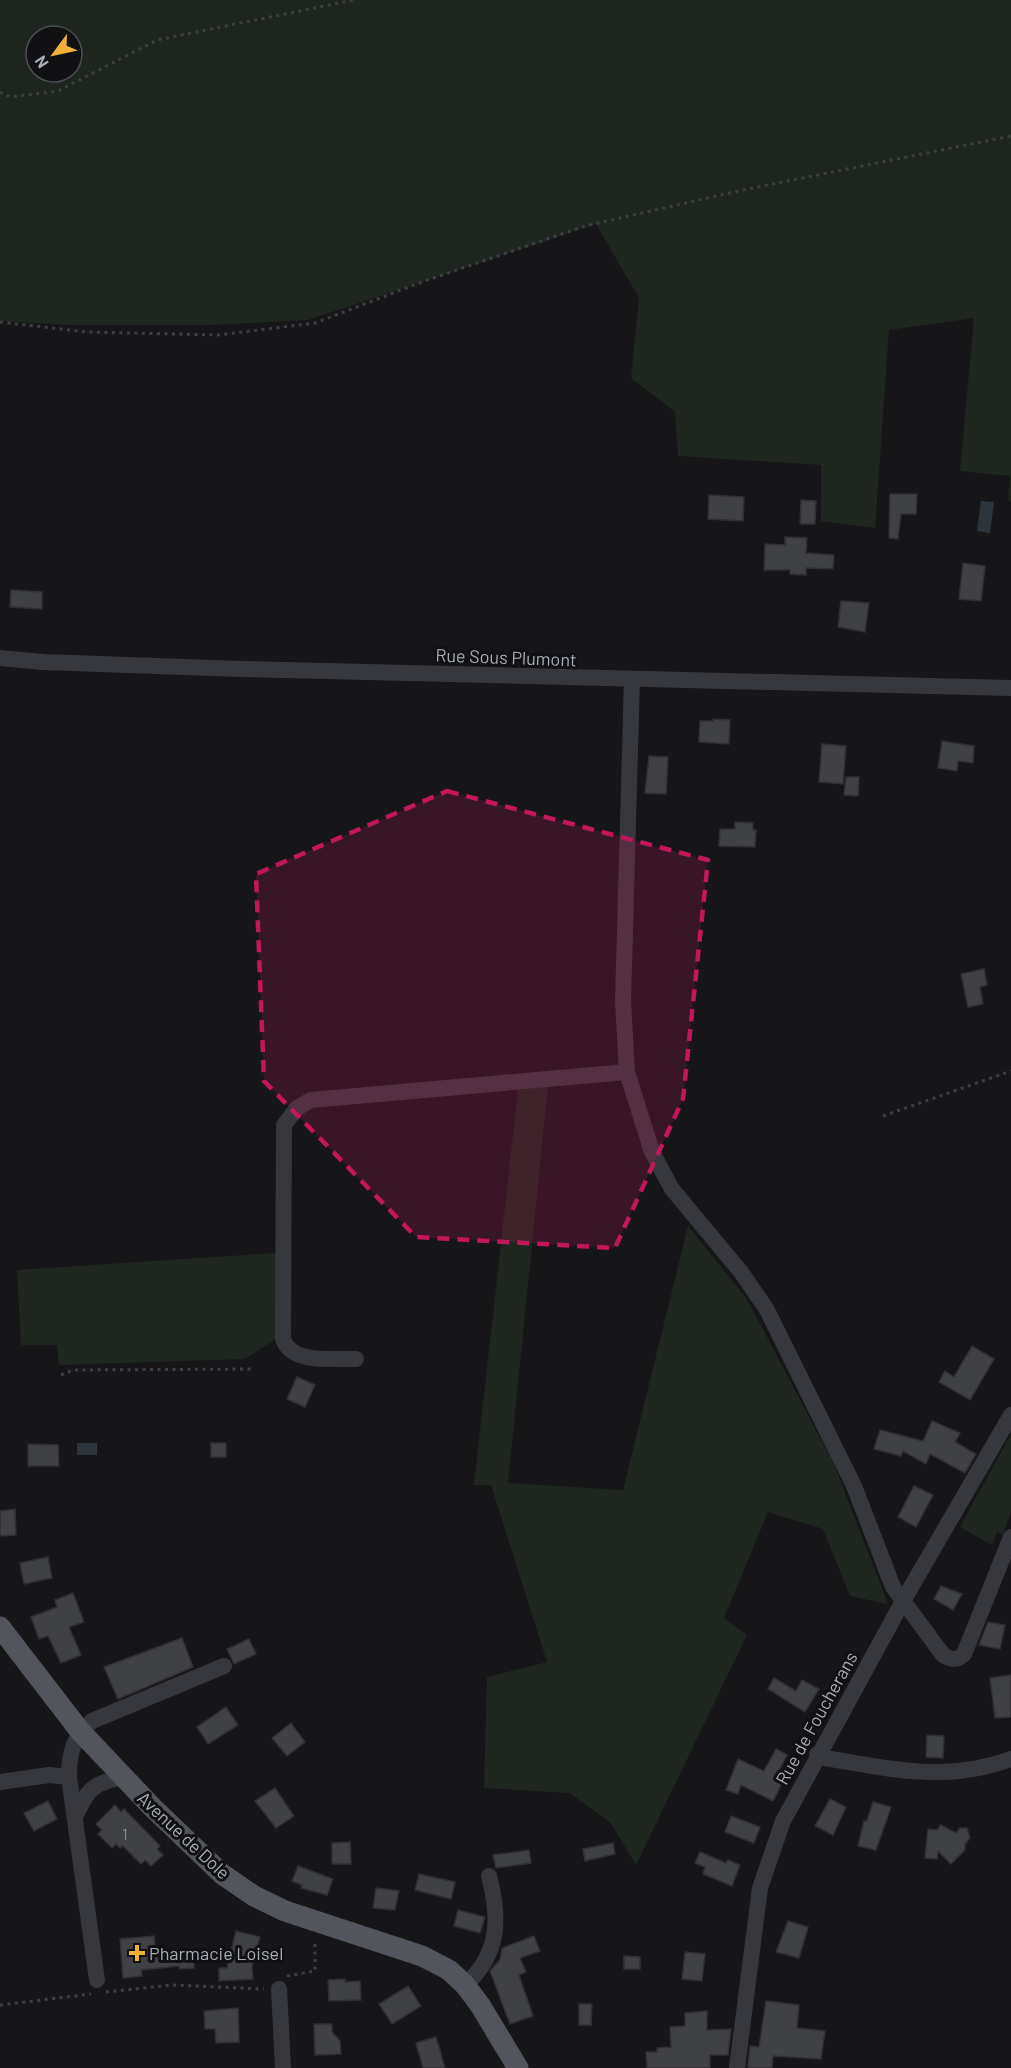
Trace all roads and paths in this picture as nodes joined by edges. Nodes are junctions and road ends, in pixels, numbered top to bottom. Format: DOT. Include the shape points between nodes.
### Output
graph roads {
  1 [pos="354,0"];
  2 [pos="0,92"];
  3 [pos="1011,136"];
  4 [pos="0,322"];
  5 [pos="0,658"];
  6 [pos="632,679"];
  7 [pos="1011,688"];
  8 [pos="627,1071"];
  9 [pos="1011,1071"];
  10 [pos="883,1116"];
  11 [pos="356,1359"];
  12 [pos="251,1369"];
  13 [pos="61,1375"];
  14 [pos="1011,1415"];
  15 [pos="1011,1537"];
  16 [pos="903,1601"];
  17 [pos="0,1627"];
  18 [pos="224,1666"];
  19 [pos="80,1731"];
  20 [pos="817,1754"];
  21 [pos="1011,1760"];
  22 [pos="69,1777"];
  23 [pos="124,1777"];
  24 [pos="0,1782"];
  25 [pos="75,1818"];
  26 [pos="489,1876"];
  27 [pos="315,1937"];
  28 [pos="465,1985"];
  29 [pos="97,1989"];
  30 [pos="279,1989"];
  31 [pos="0,2005"];
  32 [pos="283,2068"];
  33 [pos="518,2068"];
  34 [pos="737,2068"];
  1 -- 2 [label="path" via="157,40 58,91 11,97"];
  3 -- 4 [label="path" via="585,226 315,323 218,335 87,332"];
  5 -- 6 [label="street, Rue Sous Plumont" via="230,669"];
  6 -- 7 [label="street, Rue Sous Plumont"];
  6 -- 8 [label="street" via="623,940"];
  8 -- 11 [label="street" via="311,1100 297,1108 284,1125 283,1339 297,1356"];
  8 -- 16 [label="street" via="652,1152 672,1189 768,1310 854,1486 893,1587"];
  9 -- 10 [label="path"];
  12 -- 13 [label="path" via="73,1371"];
  14 -- 16 [label="street, Rue de Foucherans"];
  15 -- 16 [label="street" via="960,1658 943,1655"];
  16 -- 20 [label="street, Rue de Foucherans"];
  17 -- 19 [label="main road, Avenue de Dole"];
  18 -- 19 [label="street" via="92,1721"];
  19 -- 22 [label="street" via="69,1753"];
  19 -- 23 [label="main road, Avenue de Dole"];
  20 -- 21 [label="street" via="929,1774 964,1772"];
  20 -- 34 [label="street, Rue de Foucherans" via="783,1821 759,1888"];
  22 -- 24 [label="street" via="49,1774"];
  22 -- 25 [label="street"];
  23 -- 25 [label="street" via="102,1782 87,1792"];
  23 -- 28 [label="main road, Avenue de Dole" via="205,1859 254,1896 314,1922 422,1956 449,1970"];
  25 -- 29 [label="street"];
  26 -- 28 [label="street" via="497,1907 490,1950 487,1962"];
  27 -- 30 [label="path" via="315,1971 286,1977"];
  28 -- 33 [label="main road, Avenue de Dole"];
  29 -- 30 [label="path" via="172,1985"];
  29 -- 31 [label="path"];
  30 -- 32 [label="street"];
}
